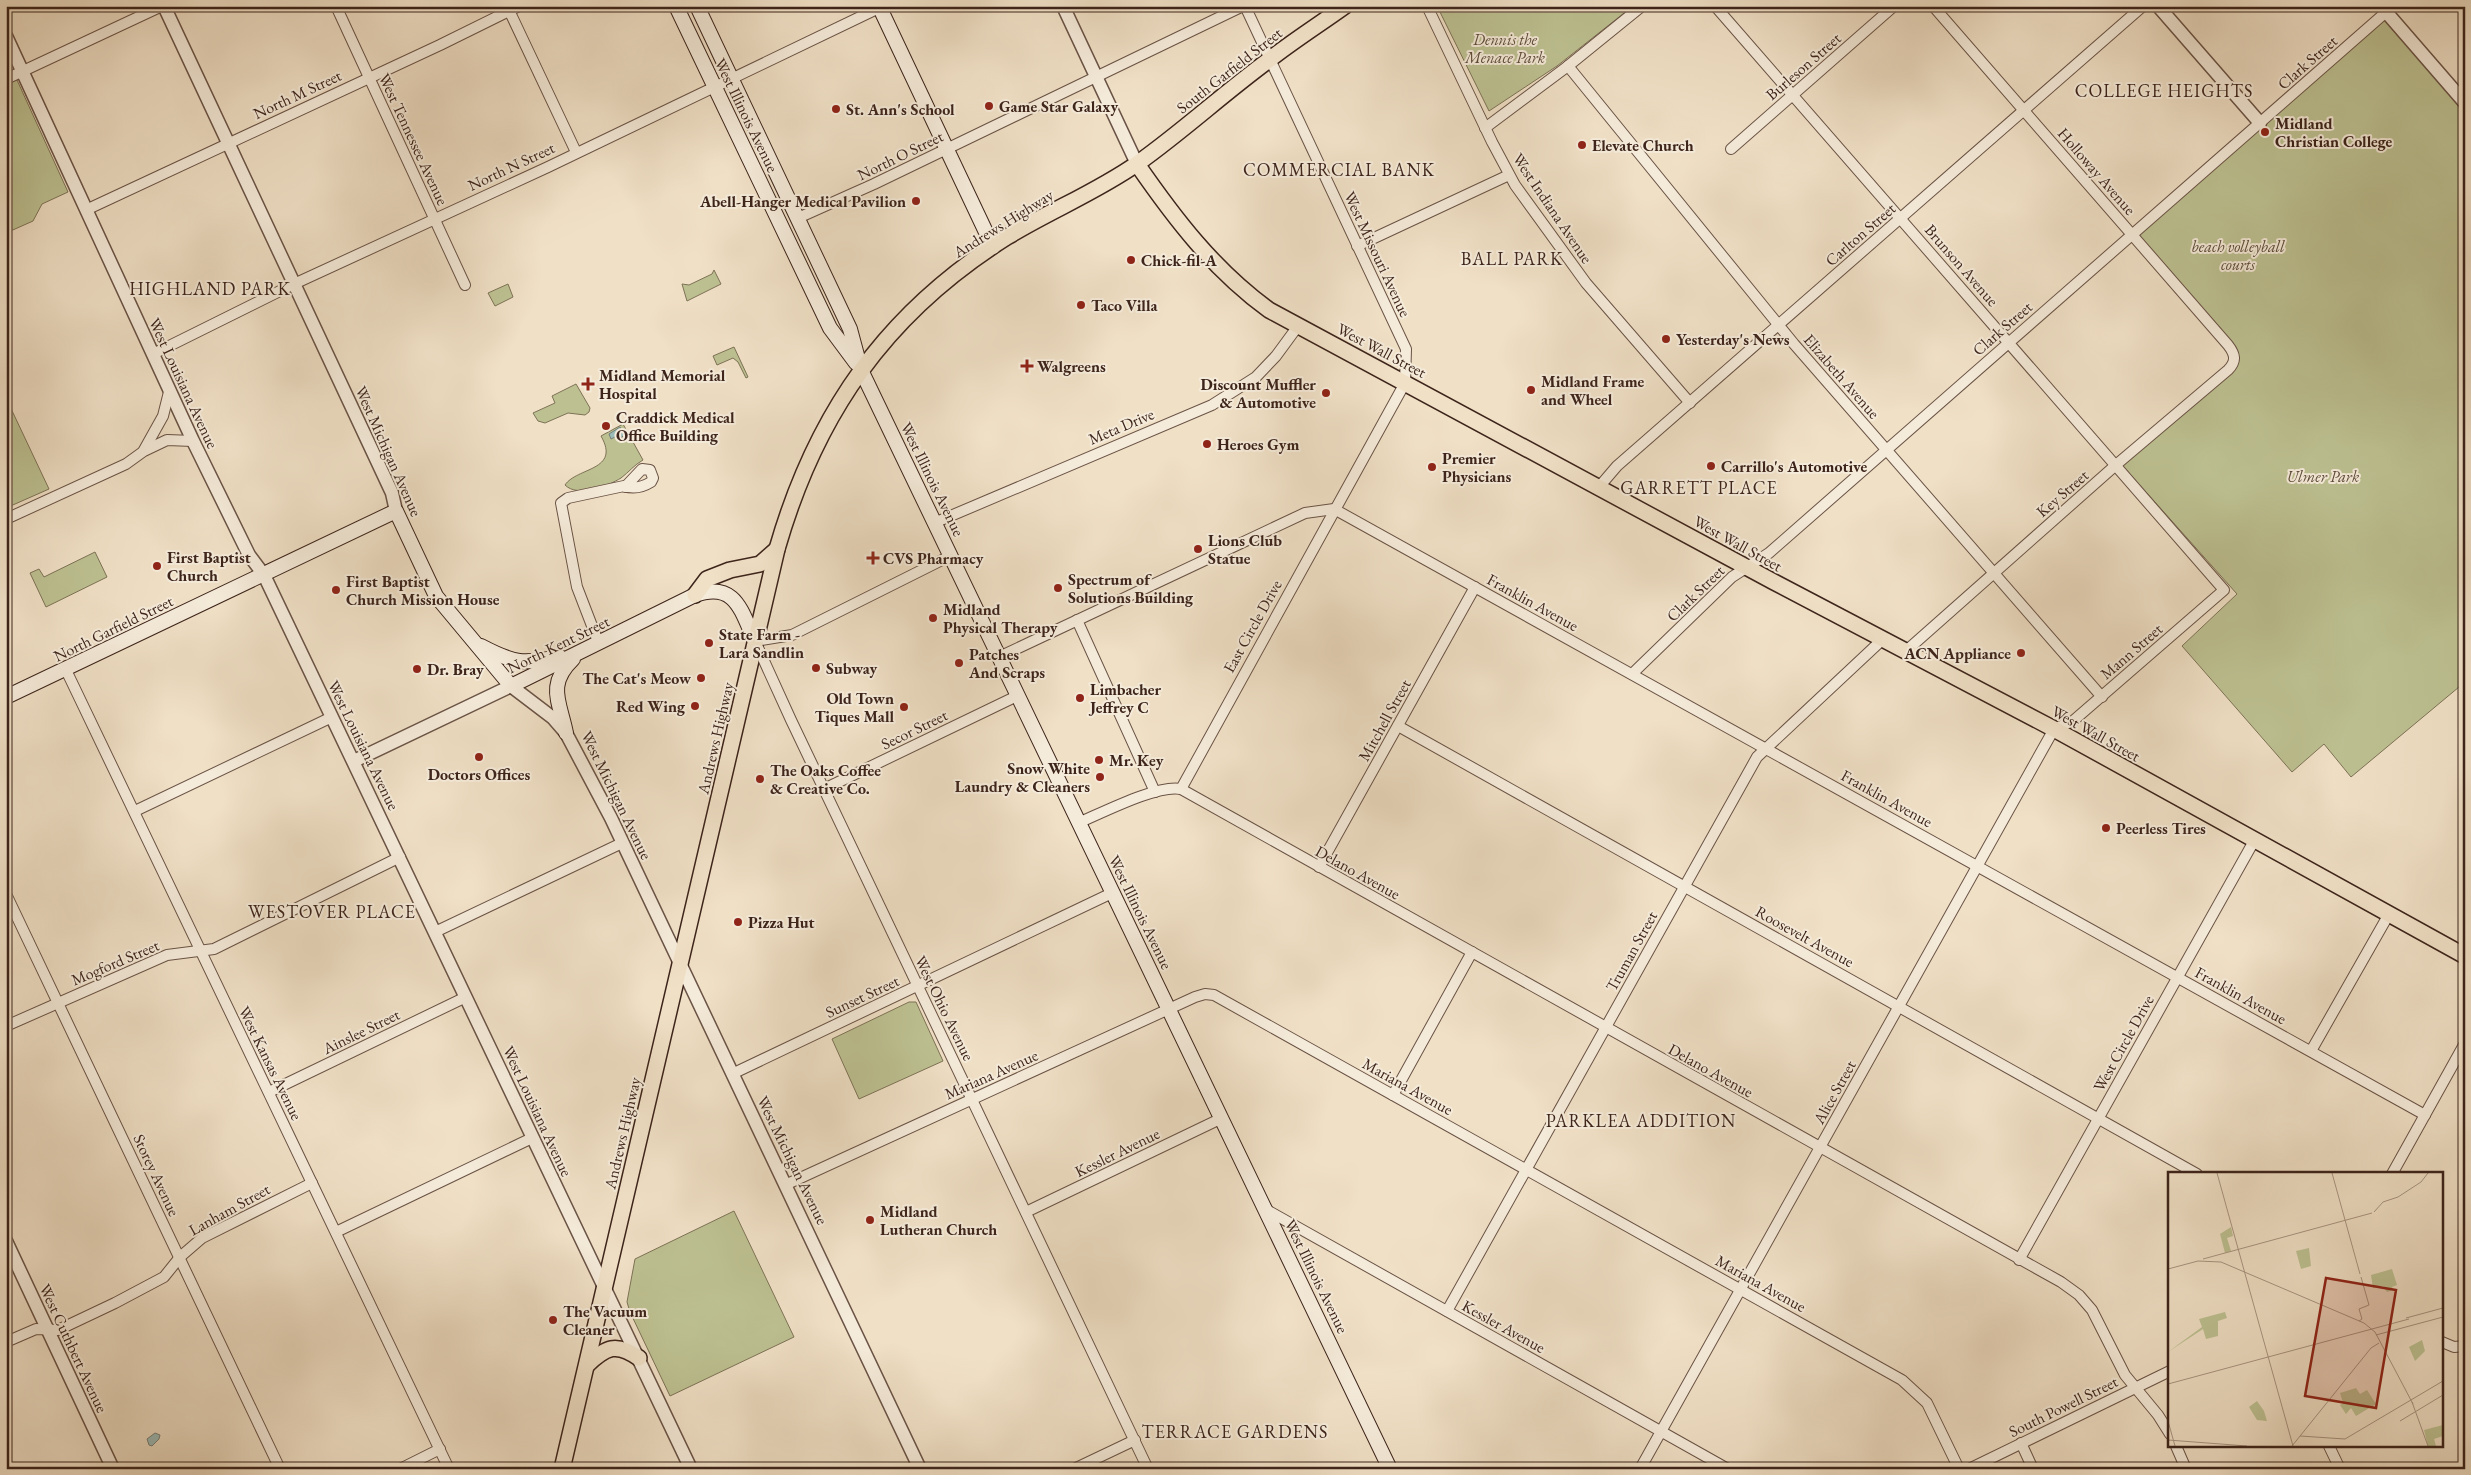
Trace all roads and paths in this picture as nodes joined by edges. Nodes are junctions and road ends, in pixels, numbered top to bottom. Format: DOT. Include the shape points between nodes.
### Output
graph roads {
  1 [pos="163,6"];
  2 [pos="336,6"];
  3 [pos="676,6"];
  4 [pos="697,6"];
  5 [pos="1062,6"];
  6 [pos="1244,6"];
  7 [pos="1345,6"];
  8 [pos="1427,6"];
  9 [pos="1642,6"];
  10 [pos="1715,6"];
  11 [pos="1894,6"];
  12 [pos="1933,6"];
  13 [pos="2143,6"];
  14 [pos="2158,6"];
  15 [pos="880,7"];
  16 [pos="512,8"];
  17 [pos="2387,8"];
  18 [pos="6,36"];
  19 [pos="1269,59"];
  20 [pos="1568,66"];
  21 [pos="23,72"];
  22 [pos="1096,76"];
  23 [pos="369,77"];
  24 [pos="731,78"];
  25 [pos="6,79"];
  26 [pos="714,87"];
  27 [pos="1793,94"];
  28 [pos="2465,103"];
  29 [pos="2024,110"];
  30 [pos="2260,123"];
  31 [pos="1485,128"];
  32 [pos="228,143"];
  33 [pos="947,149"];
  34 [pos="1731,149"];
  35 [pos="576,152"];
  36 [pos="1137,164"];
  37 [pos="1509,175"];
  38 [pos="88,210"];
  39 [pos="434,218"];
  40 [pos="798,218"];
  41 [pos="1901,218"];
  42 [pos="2133,234"];
  43 [pos="1357,246"];
  44 [pos="993,247"];
  45 [pos="294,284"];
  46 [pos="465,285"];
  47 [pos="1778,325"];
  48 [pos="1298,326"];
  49 [pos="2009,342"];
  50 [pos="153,354"];
  51 [pos="2235,357"];
  52 [pos="861,370"];
  53 [pos="1405,382"];
  54 [pos="169,392"];
  55 [pos="1690,403"];
  56 [pos="193,442"];
  57 [pos="1886,450"];
  58 [pos="144,451"];
  59 [pos="2117,464"];
  60 [pos="625,487"];
  61 [pos="1599,487"];
  62 [pos="1334,509"];
  63 [pos="396,511"];
  64 [pos="6,519"];
  65 [pos="934,523"];
  66 [pos="777,549"];
  67 [pos="950,556"];
  68 [pos="1747,567"];
  69 [pos="1993,573"];
  70 [pos="264,574"];
  71 [pos="1475,587"];
  72 [pos="2224,590"];
  73 [pos="695,595"];
  74 [pos="1077,620"];
  75 [pos="1883,639"];
  76 [pos="473,641"];
  77 [pos="756,641"];
  78 [pos="599,644"];
  79 [pos="1906,651"];
  80 [pos="578,654"];
  81 [pos="999,657"];
  82 [pos="66,670"];
  83 [pos="1632,674"];
  84 [pos="511,686"];
  85 [pos="1017,696"];
  86 [pos="6,697"];
  87 [pos="2102,697"];
  88 [pos="332,717"];
  89 [pos="1398,726"];
  90 [pos="2054,729"];
  91 [pos="566,733"];
  92 [pos="1766,748"];
  93 [pos="354,761"];
  94 [pos="824,789"];
  95 [pos="1181,789"];
  96 [pos="1155,792"];
  97 [pos="135,811"];
  98 [pos="1078,823"];
  99 [pos="2254,841"];
  100 [pos="622,843"];
  101 [pos="400,857"];
  102 [pos="1978,865"];
  103 [pos="1319,867"];
  104 [pos="1685,886"];
  105 [pos="1112,893"];
  106 [pos="6,894"];
  107 [pos="2389,914"];
  108 [pos="435,932"];
  109 [pos="201,951"];
  110 [pos="1472,952"];
  111 [pos="2465,956"];
  112 [pos="679,965"];
  113 [pos="2178,976"];
  114 [pos="918,986"];
  115 [pos="466,997"];
  116 [pos="58,1002"];
  117 [pos="1899,1007"];
  118 [pos="1169,1010"];
  119 [pos="6,1026"];
  120 [pos="1605,1027"];
  121 [pos="2465,1043"];
  122 [pos="2311,1051"];
  123 [pos="732,1074"];
  124 [pos="269,1092"];
  125 [pos="1393,1095"];
  126 [pos="972,1098"];
  127 [pos="2424,1115"];
  128 [pos="1220,1119"];
  129 [pos="2098,1119"];
  130 [pos="532,1138"];
  131 [pos="1820,1148"];
  132 [pos="1526,1170"];
  133 [pos="2193,1172"];
  134 [pos="2393,1172"];
  135 [pos="312,1183"];
  136 [pos="785,1185"];
  137 [pos="1265,1209"];
  138 [pos="1026,1212"];
  139 [pos="336,1232"];
  140 [pos="6,1241"];
  141 [pos="180,1257"];
  142 [pos="2020,1260"];
  143 [pos="604,1287"];
  144 [pos="1741,1289"];
  145 [pos="1447,1311"];
  146 [pos="48,1329"];
  147 [pos="6,1342"];
  148 [pos="2444,1343"];
  149 [pos="2465,1346"];
  150 [pos="639,1358"];
  151 [pos="587,1365"];
  152 [pos="2168,1372"];
  153 [pos="2135,1388"];
  154 [pos="2168,1430"];
  155 [pos="1661,1431"];
  156 [pos="1135,1440"];
  157 [pos="2021,1443"];
  158 [pos="2177,1448"];
  159 [pos="2330,1448"];
  160 [pos="440,1449"];
  161 [pos="1391,1467"];
  162 [pos="113,1469"];
  163 [pos="280,1469"];
  164 [pos="400,1469"];
  165 [pos="449,1469"];
  166 [pos="562,1469"];
  167 [pos="692,1469"];
  168 [pos="920,1469"];
  169 [pos="1074,1469"];
  170 [pos="1148,1469"];
  171 [pos="1640,1469"];
  172 [pos="1728,1469"];
  173 [pos="1960,1469"];
  174 [pos="1969,1469"];
  175 [pos="2033,1469"];
  176 [pos="2186,1469"];
  177 [pos="2340,1469"];
  1 -- 21 [label="street"];
  1 -- 32 [label="street, West Michigan Avenue"];
  2 -- 23 [label="street, West Tennessee Avenue"];
  3 -- 26 [label="main road, West Illinois Avenue"];
  4 -- 24 [label="main road, West Illinois Avenue"];
  5 -- 22 [label="street, West Wall Street"];
  6 -- 19 [label="street, West Missouri Avenue"];
  6 -- 22 [label="street, North O Street"];
  7 -- 19 [label="main road, South Garfield Street"];
  8 -- 31 [label="street, West Indiana Avenue"];
  9 -- 20 [label="street"];
  10 -- 27 [label="street, Brunson Avenue"];
  11 -- 27 [label="street, Burleson Street"];
  12 -- 29 [label="street, Holloway Avenue"];
  13 -- 29 [label="street, Carlton Street"];
  14 -- 30 [label="street"];
  15 -- 24 [label="street, North N Street"];
  15 -- 33 [label="main road"];
  16 -- 23 [label="street, North M Street" via="440,46"];
  16 -- 35 [label="street"];
  17 -- 28 [label="street"];
  17 -- 30 [label="street, Clark Street"];
  18 -- 21 [label="street, West Louisiana Avenue"];
  19 -- 36 [label="main road, South Garfield Street"];
  19 -- 43 [label="street, West Missouri Avenue"];
  20 -- 31 [label="street"];
  20 -- 47 [label="street, Elizabeth Avenue"];
  21 -- 25 [label="street"];
  21 -- 38 [label="street, West Louisiana Avenue"];
  22 -- 33 [label="street, North O Street"];
  22 -- 36 [label="street, West Wall Street"];
  23 -- 32 [label="street, North M Street"];
  23 -- 39 [label="street, West Tennessee Avenue"];
  24 -- 26 [label="street, North N Street"];
  24 -- 40 [label="main road, West Illinois Avenue"];
  26 -- 35 [label="street, North N Street"];
  26 -- 52 [label="main road, West Illinois Avenue" via="830,328"];
  27 -- 34 [label="street, Burleson Street"];
  27 -- 41 [label="street, Brunson Avenue"];
  29 -- 41 [label="street, Carlton Street"];
  29 -- 42 [label="street, Holloway Avenue"];
  30 -- 42 [label="street, Clark Street"];
  31 -- 37 [label="street, West Indiana Avenue"];
  32 -- 38 [label="street, North M Street"];
  32 -- 45 [label="street, West Michigan Avenue"];
  33 -- 40 [label="street, North O Street"];
  33 -- 44 [label="main road"];
  35 -- 39 [label="street, North N Street"];
  36 -- 44 [label="main road, Andrews Highway"];
  36 -- 48 [label="main road, West Wall Street" via="1177,220 1232,281 1269,310"];
  37 -- 43 [label="street"];
  37 -- 55 [label="street, West Indiana Avenue" via="1586,283"];
  38 -- 50 [label="street, West Louisiana Avenue"];
  39 -- 45 [label="street, North N Street"];
  39 -- 46 [label="street, West Tennessee Avenue"];
  40 -- 52 [label="main road, West Illinois Avenue" via="850,329"];
  41 -- 47 [label="street, Carlton Street"];
  41 -- 49 [label="street, Brunson Avenue"];
  42 -- 49 [label="street, Clark Street"];
  42 -- 51 [label="street, Holloway Avenue"];
  43 -- 53 [label="street, West Missouri Avenue" via="1406,349"];
  44 -- 52 [label="main road, Andrews Highway" via="956,272 915,307"];
  45 -- 50 [label="street, North N Street"];
  45 -- 63 [label="street, West Michigan Avenue" via="392,494"];
  47 -- 55 [label="street, Carlton Street"];
  47 -- 57 [label="street, Elizabeth Avenue"];
  48 -- 53 [label="main road, West Wall Street"];
  48 -- 65 [label="street, Meta Drive" via="1256,377 1212,405"];
  49 -- 57 [label="street, Clark Street"];
  49 -- 59 [label="street, Brunson Avenue"];
  50 -- 54 [label="street, West Louisiana Avenue"];
  51 -- 59 [label="street, Key Street" via="2228,370"];
  52 -- 65 [label="main road, West Illinois Avenue"];
  52 -- 66 [label="main road, Andrews Highway" via="839,402 814,449"];
  53 -- 61 [label="main road, West Wall Street"];
  53 -- 62 [label="street, East Circle Drive"];
  54 -- 56 [label="street, West Louisiana Avenue"];
  54 -- 58 [label="street" via="160,422"];
  55 -- 61 [label="street, Carlton Street" via="1617,466"];
  56 -- 58 [label="street" via="167,440"];
  56 -- 70 [label="street, West Louisiana Avenue" via="249,555"];
  57 -- 68 [label="street, Clark Street" via="1769,553"];
  57 -- 69 [label="street, Elizabeth Avenue"];
  58 -- 64 [label="street" via="126,464"];
  59 -- 69 [label="street, Key Street"];
  59 -- 72 [label="street, Brunson Avenue"];
  60 -- 78 [label="street" via="568,498 561,503 577,587"];
  61 -- 68 [label="main road, West Wall Street"];
  62 -- 71 [label="street, Franklin Avenue"];
  62 -- 74 [label="street" via="1306,513"];
  62 -- 95 [label="street, East Circle Drive"];
  63 -- 70 [label="main road, North Garfield Street"];
  63 -- 76 [label="main road, West Michigan Avenue" via="436,596"];
  65 -- 67 [label="main road, West Illinois Avenue"];
  66 -- 73 [label="main road" via="760,564 707,579"];
  66 -- 77 [label="main road, Andrews Highway"];
  67 -- 77 [label="street" via="792,635"];
  67 -- 81 [label="main road, West Illinois Avenue"];
  68 -- 75 [label="main road, West Wall Street"];
  68 -- 83 [label="street, Clark Street" via="1732,577"];
  69 -- 79 [label="street, Key Street"];
  69 -- 87 [label="street, Elizabeth Avenue"];
  70 -- 82 [label="main road, North Garfield Street"];
  70 -- 88 [label="street, West Louisiana Avenue"];
  71 -- 83 [label="street, Franklin Avenue"];
  71 -- 89 [label="street, Mitchell Street"];
  72 -- 87 [label="street, Mann Street"];
  73 -- 77 [label="main road, North Kent Street" via="717,590 729,594 738,604"];
  73 -- 78 [label="main road, North Kent Street"];
  74 -- 81 [label="street"];
  74 -- 96 [label="street"];
  75 -- 79 [label="main road, West Wall Street"];
  75 -- 92 [label="street, Truman Street"];
  76 -- 80 [label="main road" via="512,661 536,662"];
  76 -- 84 [label="main road, West Michigan Avenue"];
  77 -- 94 [label="street, West Ohio Avenue"];
  77 -- 112 [label="main road, Andrews Highway"];
  78 -- 80 [label="main road, North Kent Street"];
  79 -- 90 [label="main road, West Wall Street"];
  80 -- 84 [label="main road, North Kent Street"];
  80 -- 91 [label="main road" via="557,680 557,698"];
  81 -- 85 [label="main road, West Illinois Avenue"];
  82 -- 86 [label="main road, North Garfield Street"];
  82 -- 97 [label="street, West Kansas Avenue"];
  83 -- 92 [label="street, Franklin Avenue"];
  84 -- 91 [label="street, West Michigan Avenue"];
  84 -- 93 [label="street, North Kent Street"];
  85 -- 94 [label="street, Secor Street"];
  85 -- 98 [label="main road, West Illinois Avenue"];
  87 -- 90 [label="street, Mann Street" via="2073,721"];
  88 -- 93 [label="street, West Louisiana Avenue"];
  88 -- 97 [label="street"];
  89 -- 103 [label="street, Mitchell Street"];
  89 -- 104 [label="street, Roosevelt Avenue"];
  90 -- 99 [label="main road, West Wall Street"];
  90 -- 102 [label="street, Alice Street"];
  91 -- 100 [label="street, West Michigan Avenue"];
  92 -- 102 [label="street, Franklin Avenue"];
  92 -- 104 [label="street, Truman Street" via="1757,757"];
  93 -- 101 [label="street, West Louisiana Avenue"];
  94 -- 114 [label="street, West Ohio Avenue"];
  95 -- 96 [label="street" via="1172,787"];
  95 -- 103 [label="street, Delano Avenue"];
  96 -- 98 [label="street"];
  97 -- 109 [label="street, West Kansas Avenue"];
  98 -- 105 [label="main road, West Illinois Avenue"];
  99 -- 107 [label="main road, West Wall Street"];
  99 -- 113 [label="street, West Circle Drive"];
  100 -- 108 [label="street"];
  100 -- 112 [label="street, West Michigan Avenue"];
  101 -- 108 [label="street, West Louisiana Avenue"];
  101 -- 109 [label="street, Mogford Street" via="214,949"];
  102 -- 113 [label="street, Franklin Avenue"];
  102 -- 117 [label="street, Alice Street"];
  103 -- 110 [label="street, Delano Avenue"];
  104 -- 117 [label="street, Roosevelt Avenue"];
  104 -- 120 [label="street, Truman Street"];
  105 -- 114 [label="street, Sunset Street"];
  105 -- 118 [label="main road, West Illinois Avenue"];
  106 -- 116 [label="street, Storey Avenue"];
  107 -- 111 [label="main road, West Wall Street"];
  107 -- 122 [label="street"];
  108 -- 115 [label="street, West Louisiana Avenue"];
  109 -- 116 [label="street, Mogford Street" via="167,955"];
  109 -- 124 [label="street, West Kansas Avenue"];
  110 -- 120 [label="street, Delano Avenue"];
  110 -- 125 [label="street"];
  112 -- 123 [label="street, West Michigan Avenue"];
  112 -- 143 [label="main road, Andrews Highway"];
  113 -- 122 [label="street, Franklin Avenue"];
  113 -- 129 [label="street, West Circle Drive"];
  114 -- 123 [label="street, Sunset Street"];
  114 -- 126 [label="street, West Ohio Avenue"];
  115 -- 124 [label="street, Ainslee Street"];
  115 -- 130 [label="street, West Louisiana Avenue"];
  116 -- 119 [label="street, Mogford Street"];
  116 -- 141 [label="street, Storey Avenue"];
  117 -- 129 [label="street, Roosevelt Avenue"];
  117 -- 131 [label="street, Alice Street"];
  118 -- 125 [label="street, Mariana Avenue" via="1200,995 1220,997"];
  118 -- 126 [label="street, Mariana Avenue"];
  118 -- 128 [label="main road, West Illinois Avenue"];
  120 -- 131 [label="street, Delano Avenue"];
  120 -- 132 [label="street, Truman Street"];
  121 -- 127 [label="street"];
  122 -- 127 [label="street, Franklin Avenue"];
  123 -- 136 [label="street, West Michigan Avenue"];
  124 -- 135 [label="street, West Kansas Avenue"];
  125 -- 132 [label="street, Mariana Avenue"];
  126 -- 136 [label="street, Mariana Avenue"];
  126 -- 138 [label="street, West Ohio Avenue"];
  127 -- 134 [label="street"];
  128 -- 137 [label="main road, West Illinois Avenue"];
  128 -- 138 [label="street, Kessler Avenue"];
  129 -- 133 [label="street, Roosevelt Avenue"];
  129 -- 142 [label="street, West Circle Drive"];
  130 -- 139 [label="street"];
  130 -- 143 [label="street, West Louisiana Avenue"];
  131 -- 142 [label="street, Delano Avenue"];
  131 -- 144 [label="street, Alice Street"];
  132 -- 144 [label="street, Mariana Avenue"];
  132 -- 145 [label="street, Truman Street"];
  135 -- 139 [label="street, West Kansas Avenue"];
  135 -- 141 [label="street, Lanham Street" via="202,1238"];
  136 -- 168 [label="street, West Michigan Avenue"];
  137 -- 145 [label="street, Kessler Avenue"];
  137 -- 161 [label="main road, West Illinois Avenue"];
  138 -- 156 [label="street, West Ohio Avenue"];
  139 -- 160 [label="street, West Kansas Avenue"];
  140 -- 146 [label="street, West Cuthbert Avenue"];
  141 -- 146 [label="street, Lanham Street" via="164,1277 58,1330"];
  141 -- 163 [label="street, Storey Avenue"];
  142 -- 153 [label="street, Delano Avenue" via="2061,1282 2087,1303"];
  143 -- 150 [label="street, West Louisiana Avenue"];
  143 -- 151 [label="main road, Andrews Highway"];
  144 -- 155 [label="street, Alice Street"];
  144 -- 173 [label="street, Mariana Avenue" via="1909,1385 1931,1410"];
  145 -- 155 [label="street, Kessler Avenue"];
  146 -- 147 [label="street, Lanham Street" via="36,1329"];
  146 -- 162 [label="street, West Cuthbert Avenue"];
  148 -- 149 [label="street" via="2454,1347"];
  150 -- 151 [label="main road" via="623,1348 613,1348"];
  150 -- 167 [label="street, West Louisiana Avenue"];
  151 -- 166 [label="main road, Andrews Highway"];
  152 -- 153 [label="street, South Powell Street"];
  153 -- 154 [label="street, Delano Avenue"];
  153 -- 157 [label="street, South Powell Street"];
  155 -- 171 [label="street, Alice Street"];
  155 -- 172 [label="street, Kessler Avenue"];
  156 -- 169 [label="street"];
  156 -- 170 [label="street, West Ohio Avenue"];
  157 -- 174 [label="street, South Powell Street"];
  157 -- 175 [label="street"];
  158 -- 176 [label="street"];
  159 -- 177 [label="street"];
  160 -- 164 [label="street"];
  160 -- 165 [label="street, West Kansas Avenue"];
}
